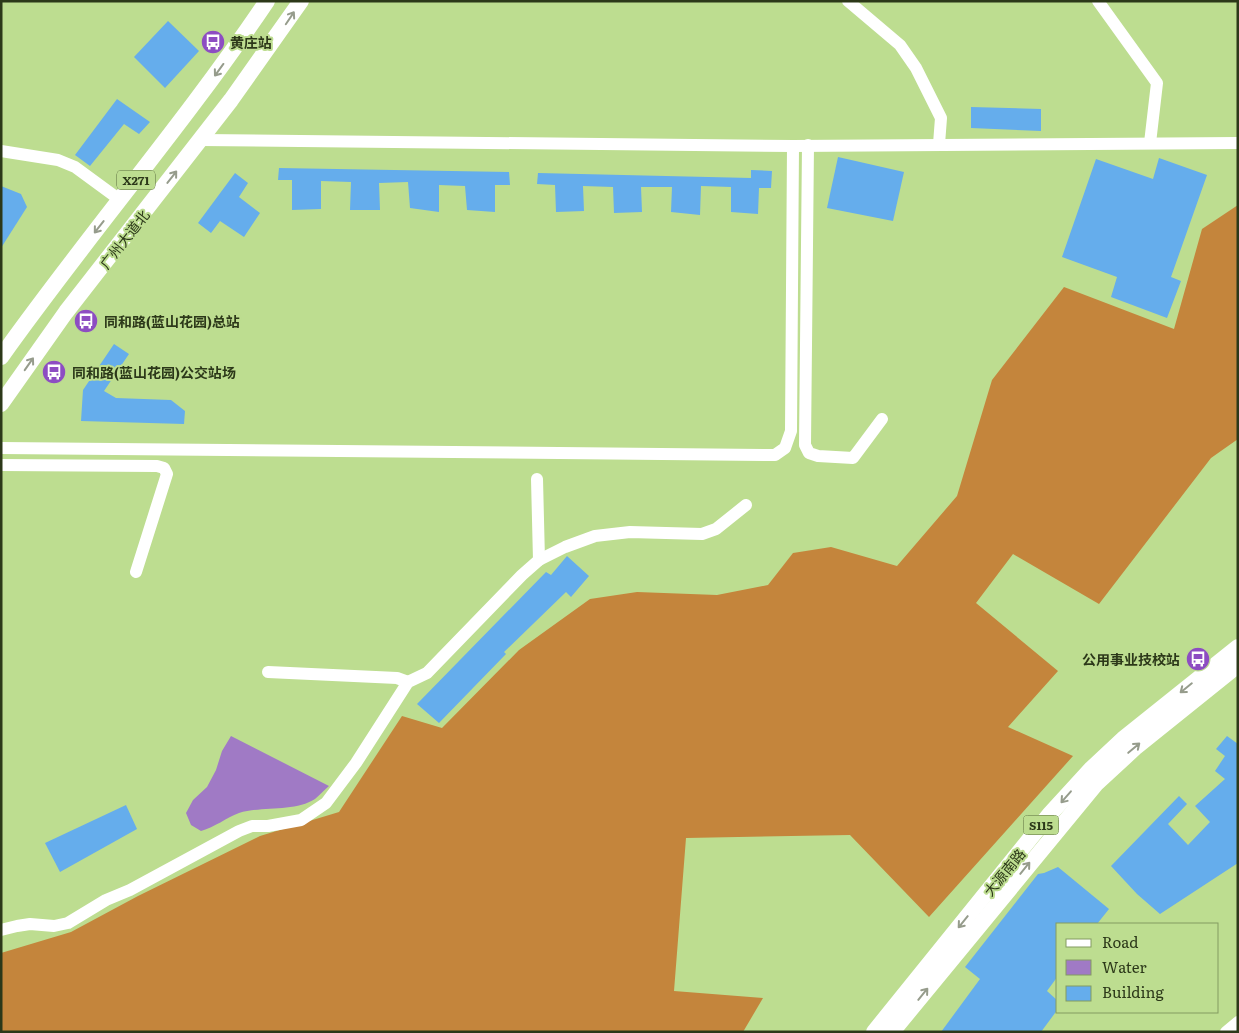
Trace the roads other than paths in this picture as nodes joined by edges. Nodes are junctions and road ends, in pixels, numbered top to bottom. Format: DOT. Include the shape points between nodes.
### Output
graph roads {
  1 [pos="267,1"];
  2 [pos="301,1"];
  3 [pos="848,1"];
  4 [pos="1098,1"];
  5 [pos="201,140"];
  6 [pos="1238,143"];
  7 [pos="939,144"];
  8 [pos="1150,144"];
  9 [pos="793,146"];
  10 [pos="808,146"];
  11 [pos="1,152"];
  12 [pos="120,200"];
  13 [pos="1,357"];
  14 [pos="1,404"];
  15 [pos="882,419"];
  16 [pos="1,448"];
  17 [pos="1,466"];
  18 [pos="536,480"];
  19 [pos="746,505"];
  20 [pos="539,560"];
  21 [pos="136,572"];
  22 [pos="1238,647"];
  23 [pos="1238,665"];
  24 [pos="268,672"];
  25 [pos="408,682"];
  26 [pos="1,930"];
  27 [pos="1238,1022"];
  28 [pos="874,1032"];
  29 [pos="892,1032"];
  30 [pos="1226,1032"];
  1 -- 12 [label="main road, 广州大道北 / X271, one-way"];
  5 -- 2 [label="main road, 广州大道北 / X271, one-way"];
  3 -- 7 [label="street" via="900,45 916,68 941,118"];
  4 -- 8 [label="street" via="1157,82"];
  5 -- 9 [label="street"];
  14 -- 5 [label="main road, 广州大道北 / X271, one-way" via="66,312"];
  6 -- 8 [label="street"];
  7 -- 8 [label="street"];
  7 -- 10 [label="street"];
  9 -- 10 [label="street"];
  9 -- 16 [label="street" via="792,431 785,448 775,455"];
  10 -- 15 [label="street" via="805,445 809,453 818,456 853,458"];
  11 -- 12 [label="street" via="58,160 75,167"];
  12 -- 13 [label="main road, 广州大道北 / X271, one-way"];
  17 -- 21 [label="street" via="164,468 167,474"];
  18 -- 20 [label="street"];
  19 -- 20 [label="street" via="716,528 702,534 630,532 595,536 565,546"];
  20 -- 25 [label="street" via="427,673"];
  22 -- 28 [label="main road, 大源南路 / S115, one-way" via="1092,768"];
  29 -- 23 [label="main road, 大源南路 / S115, one-way" via="1096,784 1136,746"];
  24 -- 25 [label="street" via="397,678"];
  25 -- 26 [label="street" via="341,785 326,803 301,820 252,826 238,832 68,922 54,926 30,924"];
  27 -- 30 [label="street"];
}
